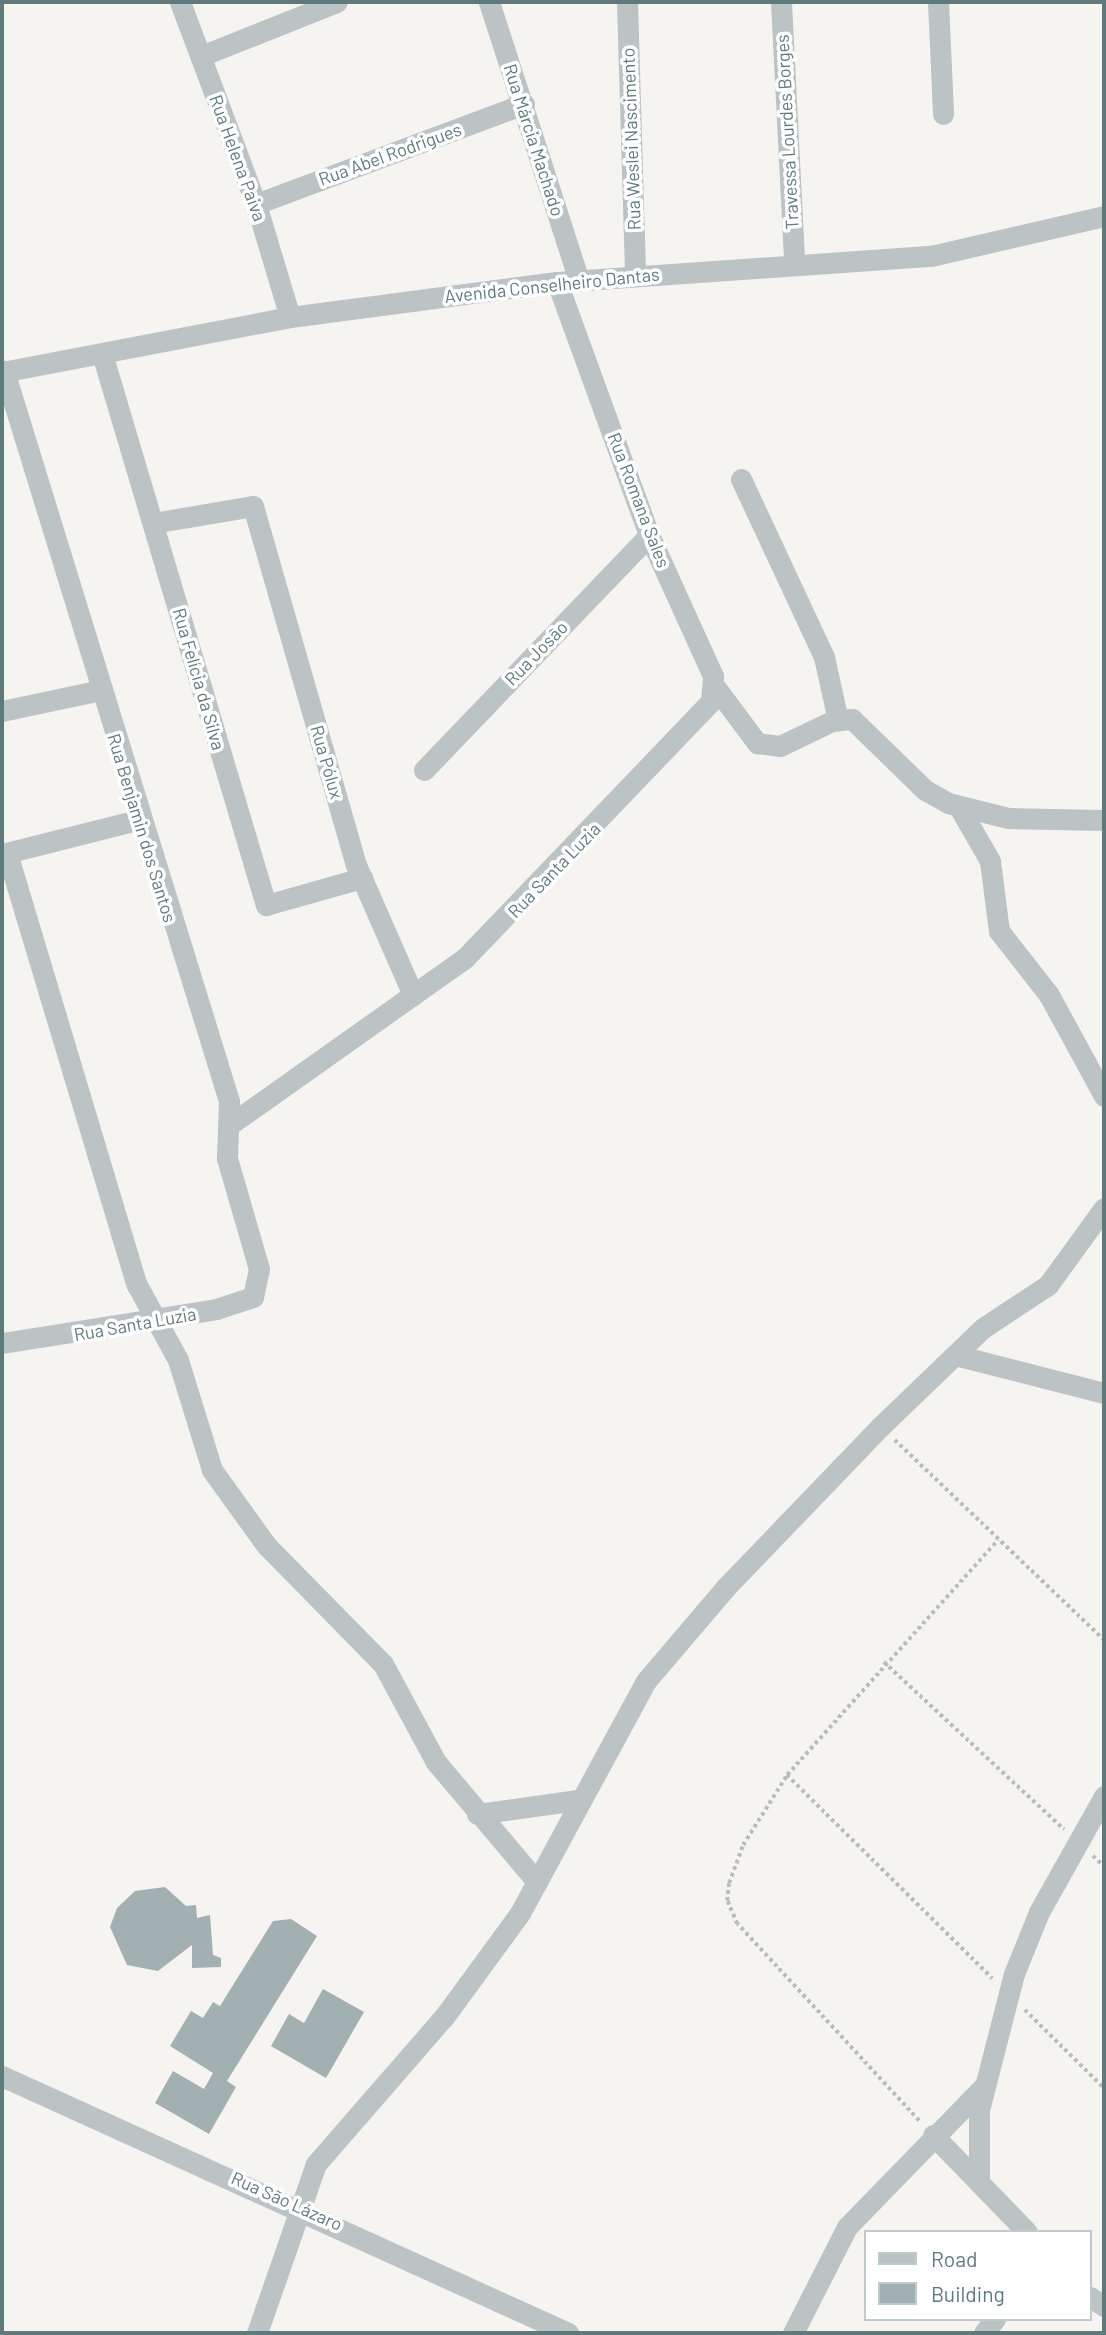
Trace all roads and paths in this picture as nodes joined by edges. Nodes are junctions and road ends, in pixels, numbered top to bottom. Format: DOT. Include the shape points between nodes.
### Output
graph roads {
  1 [pos="180,2"];
  2 [pos="337,2"];
  3 [pos="489,2"];
  4 [pos="627,2"];
  5 [pos="781,2"];
  6 [pos="938,2"];
  7 [pos="201,57"];
  8 [pos="524,104"];
  9 [pos="943,114"];
  10 [pos="256,204"];
  11 [pos="1104,216"];
  12 [pos="794,262"];
  13 [pos="635,275"];
  14 [pos="579,280"];
  15 [pos="557,282"];
  16 [pos="290,317"];
  17 [pos="103,357"];
  18 [pos="3,372"];
  19 [pos="741,479"];
  20 [pos="153,523"];
  21 [pos="649,535"];
  22 [pos="716,688"];
  23 [pos="100,690"];
  24 [pos="2,711"];
  25 [pos="838,720"];
  26 [pos="424,770"];
  27 [pos="959,807"];
  28 [pos="137,820"];
  29 [pos="1104,820"];
  30 [pos="4,853"];
  31 [pos="362,877"];
  32 [pos="413,995"];
  33 [pos="1104,1096"];
  34 [pos="232,1123"];
  35 [pos="1104,1208"];
  36 [pos="259,1285"];
  37 [pos="156,1322"];
  38 [pos="2,1343"];
  39 [pos="955,1355"];
  40 [pos="1104,1392"];
  41 [pos="881,1426"];
  42 [pos="998,1540"];
  43 [pos="1104,1640"];
  44 [pos="884,1662"];
  45 [pos="787,1775"];
  46 [pos="1104,1796"];
  47 [pos="578,1800"];
  48 [pos="477,1814"];
  49 [pos="1077,1841"];
  50 [pos="1104,1866"];
  51 [pos="537,1882"];
  52 [pos="1010,1995"];
  53 [pos="2,2076"];
  54 [pos="983,2087"];
  55 [pos="1104,2088"];
  56 [pos="933,2135"];
  57 [pos="979,2182"];
  58 [pos="304,2208"];
  59 [pos="1025,2230"];
  60 [pos="257,2333"];
  61 [pos="568,2333"];
  62 [pos="793,2333"];
  1 -- 7 [label="street, Rua Helena Paiva"];
  2 -- 7 [label="street"];
  3 -- 8 [label="street, Rua Márcia Machado"];
  4 -- 13 [label="street, Rua Weslei Nascimento"];
  5 -- 12 [label="street, Travessa Lourdes Borges"];
  6 -- 9 [label="street"];
  7 -- 10 [label="street, Rua Helena Paiva"];
  8 -- 10 [label="street, Rua Abel Rodrigues"];
  8 -- 14 [label="street, Rua Márcia Machado"];
  10 -- 16 [label="street, Rua Helena Paiva"];
  11 -- 12 [label="street, Avenida Conselheiro Dantas" via="931,256"];
  12 -- 13 [label="street, Avenida Conselheiro Dantas"];
  13 -- 14 [label="street, Avenida Conselheiro Dantas"];
  14 -- 15 [label="street, Avenida Conselheiro Dantas"];
  15 -- 16 [label="street, Avenida Conselheiro Dantas"];
  15 -- 21 [label="street, Rua Romana Sales"];
  16 -- 17 [label="street, Avenida Conselheiro Dantas"];
  17 -- 18 [label="street, Avenida Conselheiro Dantas"];
  17 -- 20 [label="street, Rua Felícia da Silva"];
  18 -- 23 [label="street, Rua Benjamin dos Santos"];
  19 -- 25 [label="street" via="824,657"];
  20 -- 31 [label="street, Rua Pólux" via="253,506"];
  20 -- 31 [label="street, Rua Felícia da Silva" via="266,905"];
  21 -- 22 [label="street, Rua Romana Sales"];
  21 -- 26 [label="street, Rua Josão"];
  22 -- 25 [label="street, Rua Romana Sales" via="745,734 770,747"];
  22 -- 32 [label="street, Rua Santa Luzia" via="702,713 499,928"];
  23 -- 24 [label="street"];
  23 -- 28 [label="street, Rua Benjamin dos Santos"];
  25 -- 27 [label="street" via="862,724 925,790"];
  27 -- 29 [label="street" via="1008,818"];
  27 -- 33 [label="street" via="990,861 999,931 1049,995"];
  28 -- 30 [label="street"];
  28 -- 34 [label="street, Rua Benjamin dos Santos"];
  30 -- 37 [label="street" via="137,1285"];
  31 -- 32 [label="street, Rua Pólux"];
  32 -- 34 [label="street, Rua Santa Luzia"];
  34 -- 36 [label="street, Rua Benjamin dos Santos" via="227,1158"];
  35 -- 39 [label="street" via="1040,1294 983,1328"];
  36 -- 37 [label="street, Rua Santa Luzia" via="244,1301"];
  37 -- 38 [label="street, Rua Santa Luzia"];
  37 -- 48 [label="street" via="178,1360 212,1470 234,1507 383,1664 436,1762"];
  39 -- 40 [label="street"];
  39 -- 41 [label="street"];
  41 -- 42 [label="path"];
  41 -- 47 [label="street" via="680,1637 646,1681"];
  42 -- 43 [label="path"];
  42 -- 44 [label="path"];
  44 -- 45 [label="path"];
  44 -- 49 [label="path"];
  45 -- 52 [label="path"];
  45 -- 56 [label="path" via="743,1845 729,1883 729,1910"];
  46 -- 49 [label="street"];
  47 -- 48 [label="street"];
  47 -- 51 [label="street"];
  48 -- 51 [label="street"];
  49 -- 50 [label="path"];
  49 -- 52 [label="street" via="1024,1944"];
  51 -- 58 [label="street" via="444,2017 328,2147"];
  52 -- 54 [label="street"];
  52 -- 55 [label="path"];
  53 -- 58 [label="street, Rua São Lázaro"];
  54 -- 56 [label="street"];
  54 -- 57 [label="street"];
  56 -- 57 [label="street"];
  56 -- 62 [label="street" via="847,2227"];
  57 -- 59 [label="street"];
  58 -- 60 [label="street"];
  58 -- 61 [label="street, Rua São Lázaro"];
}
